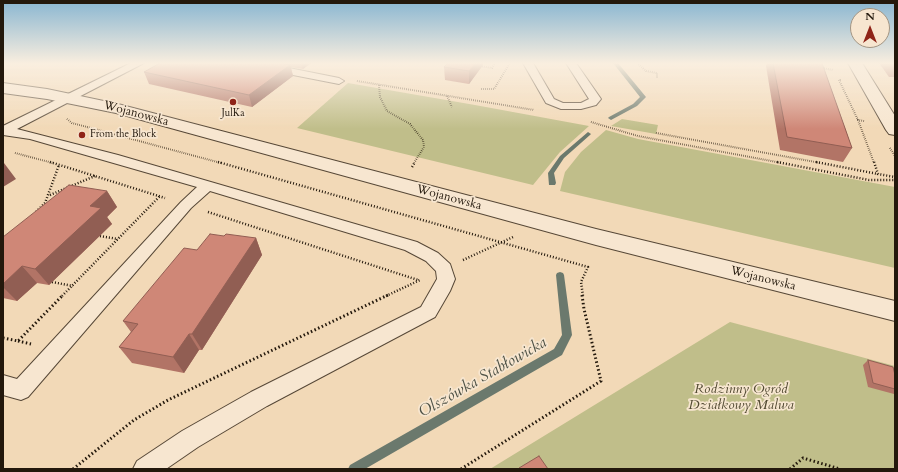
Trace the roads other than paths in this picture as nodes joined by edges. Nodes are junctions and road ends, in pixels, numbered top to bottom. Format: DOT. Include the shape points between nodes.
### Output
graph roads {
  1 [pos="94,85"];
  2 [pos="541,85"];
  3 [pos="587,85"];
  4 [pos="868,85"];
  5 [pos="3,88"];
  6 [pos="68,98"];
  7 [pos="4,130"];
  8 [pos="895,130"];
  9 [pos="207,186"];
  10 [pos="895,311"];
  11 [pos="3,385"];
  12 [pos="145,469"];
  1 -- 6 [label="lane"];
  2 -- 3 [label="lane" via="550,101 561,106 581,106 592,103 595,99"];
  4 -- 8 [label="street"];
  5 -- 6 [label="street, Wojanowska"];
  6 -- 7 [label="lane"];
  6 -- 10 [label="street, Wojanowska" via="118,109 590,235"];
  7 -- 9 [label="lane"];
  9 -- 11 [label="lane" via="186,205 21,390"];
  9 -- 12 [label="lane" via="411,246 432,257 444,268 446,279 428,312 259,399 190,439"];
}
